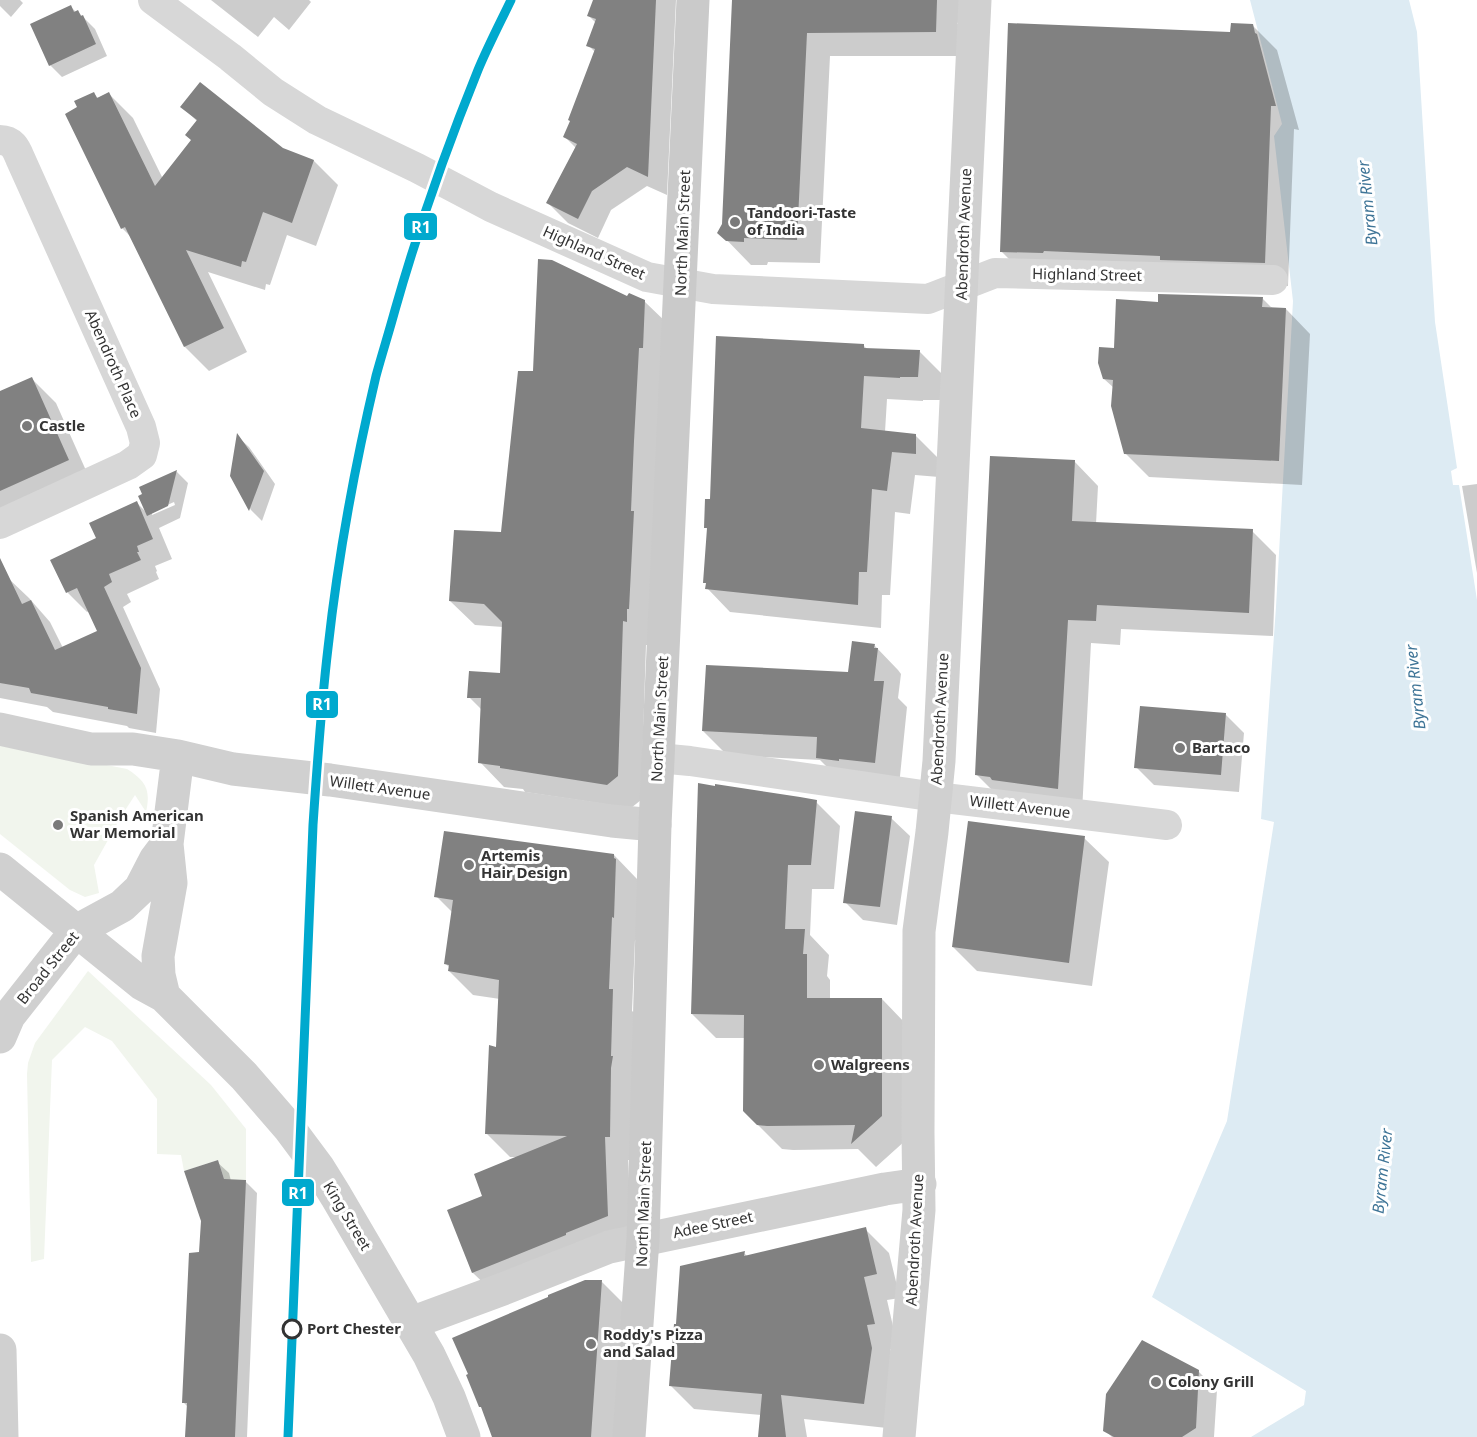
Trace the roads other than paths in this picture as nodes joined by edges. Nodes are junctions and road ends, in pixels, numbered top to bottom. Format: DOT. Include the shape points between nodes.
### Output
graph roads {
  1 [pos="153,0"];
  2 [pos="693,0"];
  3 [pos="975,0"];
  4 [pos="0,140"];
  5 [pos="1273,280"];
  6 [pos="680,284"];
  7 [pos="962,286"];
  8 [pos="0,524"];
  9 [pos="0,729"];
  10 [pos="178,756"];
  11 [pos="658,758"];
  12 [pos="936,796"];
  13 [pos="655,825"];
  14 [pos="1167,825"];
  15 [pos="167,844"];
  16 [pos="0,869"];
  17 [pos="76,931"];
  18 [pos="164,996"];
  19 [pos="0,1036"];
  20 [pos="920,1184"];
  21 [pos="643,1239"];
  22 [pos="411,1323"];
  23 [pos="0,1350"];
  24 [pos="2,1432"];
  25 [pos="464,1437"];
  26 [pos="629,1437"];
  27 [pos="899,1437"];
  1 -- 6 [label="street, Highland Street" via="273,92 317,120 491,207 647,277"];
  2 -- 6 [label="main road, North Main Street"];
  3 -- 7 [label="street, Abendroth Avenue"];
  4 -- 8 [label="street, Abendroth Place" via="14,145 145,442 142,455 128,465"];
  5 -- 7 [label="street, Highland Street" via="995,273"];
  6 -- 7 [label="street, Highland Street" via="928,299"];
  6 -- 11 [label="main road, North Main Street"];
  7 -- 12 [label="street, Abendroth Avenue"];
  9 -- 10 [label="street, Willett Avenue" via="91,749 133,749"];
  10 -- 13 [label="street, Willett Avenue" via="233,769"];
  10 -- 15 [label="street, Broad Street"];
  11 -- 12 [label="street, Willett Avenue"];
  11 -- 13 [label="main road, North Main Street"];
  12 -- 14 [label="street, Willett Avenue"];
  12 -- 20 [label="street, Abendroth Avenue" via="919,931"];
  13 -- 21 [label="main road, North Main Street"];
  15 -- 17 [label="street, Broad Street" via="134,895 122,906"];
  15 -- 18 [label="street" via="171,883 158,956"];
  16 -- 17 [label="street, King Street"];
  17 -- 18 [label="street, King Street" via="142,984"];
  17 -- 19 [label="street, Broad Street" via="9,1016"];
  18 -- 22 [label="street, King Street" via="244,1076 289,1128 336,1196"];
  20 -- 21 [label="street, Adee Street"];
  20 -- 27 [label="street, Abendroth Avenue"];
  21 -- 22 [label="street, Adee Street" via="596,1251"];
  21 -- 26 [label="main road, North Main Street"];
  22 -- 25 [label="street, King Street" via="449,1397"];
  23 -- 24 [label="street"];
}
